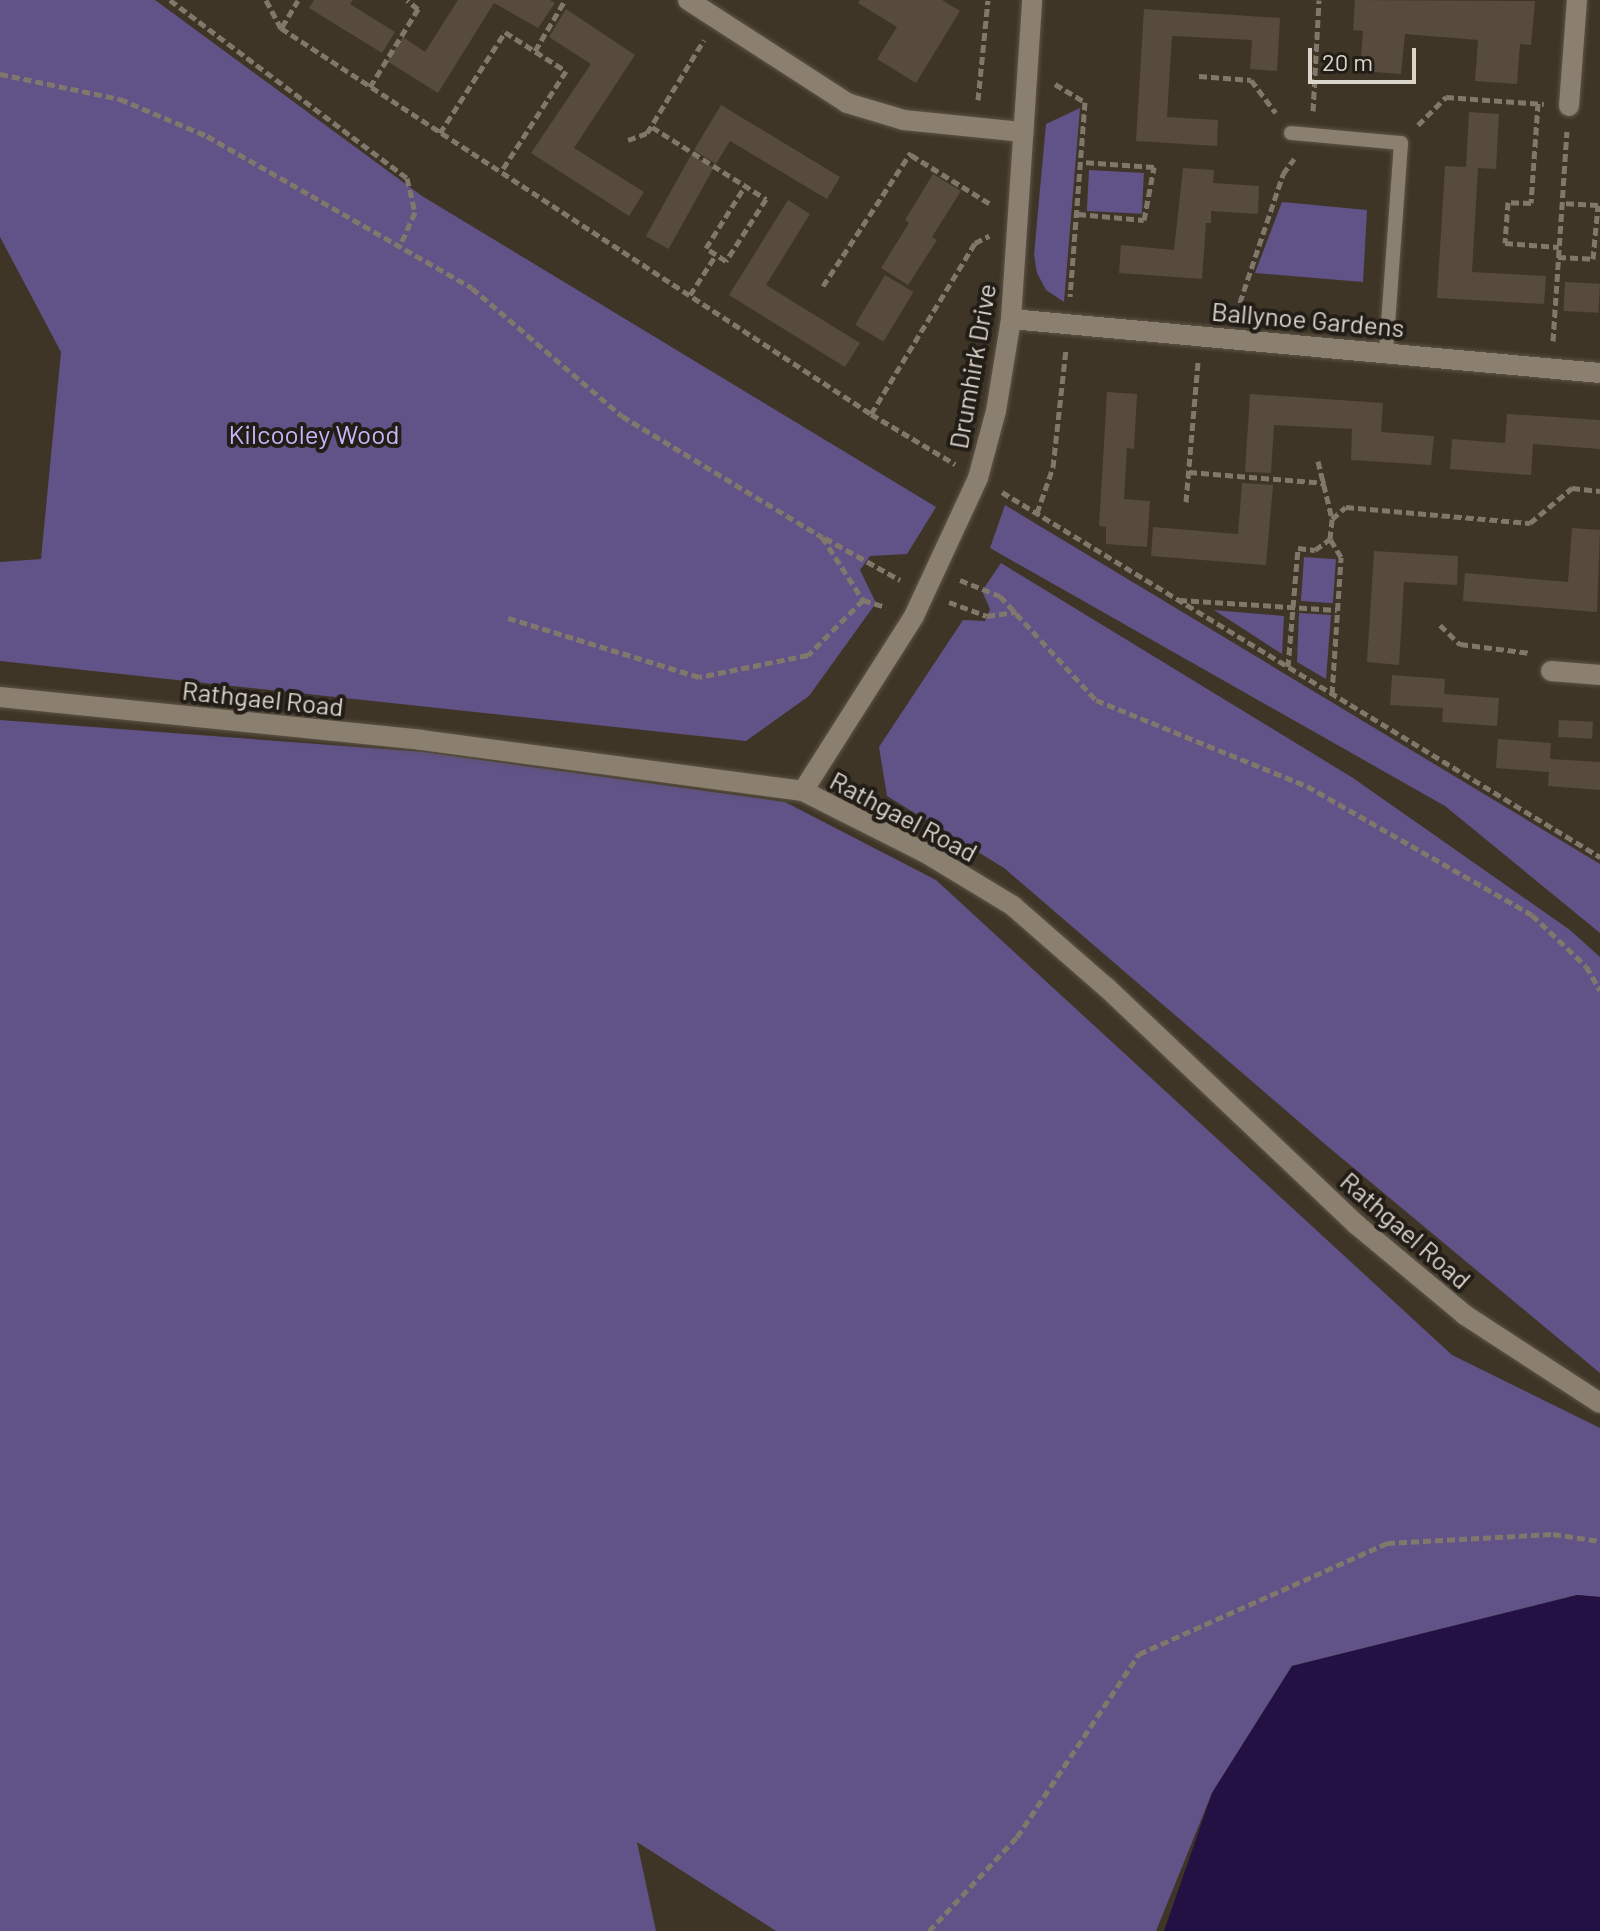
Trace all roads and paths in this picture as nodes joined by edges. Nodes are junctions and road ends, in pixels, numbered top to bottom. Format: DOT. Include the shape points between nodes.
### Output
graph roads {
  1 [pos="170,0"];
  2 [pos="266,0"];
  3 [pos="298,0"];
  4 [pos="407,0"];
  5 [pos="565,0"];
  6 [pos="688,0"];
  7 [pos="988,0"];
  8 [pos="1032,0"];
  9 [pos="1319,0"];
  10 [pos="1577,0"];
  11 [pos="716,18"];
  12 [pos="281,28"];
  13 [pos="535,51"];
  14 [pos="1027,69"];
  15 [pos="0,74"];
  16 [pos="1199,76"];
  17 [pos="370,87"];
  18 [pos="1538,103"];
  19 [pos="1569,106"];
  20 [pos="904,120"];
  21 [pos="652,127"];
  22 [pos="983,129"];
  23 [pos="1023,132"];
  24 [pos="440,133"];
  25 [pos="1291,133"];
  26 [pos="1312,136"];
  27 [pos="628,140"];
  28 [pos="1401,143"];
  29 [pos="911,155"];
  30 [pos="1082,162"];
  31 [pos="501,172"];
  32 [pos="745,186"];
  33 [pos="1562,203"];
  34 [pos="1078,214"];
  35 [pos="1017,221"];
  36 [pos="400,246"];
  37 [pos="1559,247"];
  38 [pos="716,255"];
  39 [pos="1558,257"];
  40 [pos="823,286"];
  41 [pos="690,295"];
  42 [pos="1011,319"];
  43 [pos="1068,324"];
  44 [pos="1200,336"];
  45 [pos="1231,338"];
  46 [pos="1386,352"];
  47 [pos="1551,368"];
  48 [pos="1600,373"];
  49 [pos="871,414"];
  50 [pos="1318,461"];
  51 [pos="1189,472"];
  52 [pos="978,478"];
  53 [pos="1326,483"];
  54 [pos="1600,491"];
  55 [pos="1186,502"];
  56 [pos="1037,513"];
  57 [pos="1332,519"];
  58 [pos="1330,539"];
  59 [pos="937,569"];
  60 [pos="1178,600"];
  61 [pos="1293,607"];
  62 [pos="1337,610"];
  63 [pos="508,618"];
  64 [pos="1440,625"];
  65 [pos="1288,667"];
  66 [pos="1551,671"];
  67 [pos="1600,675"];
  68 [pos="1332,694"];
  69 [pos="0,697"];
  70 [pos="803,791"];
  71 [pos="1600,857"];
  72 [pos="1600,990"];
  73 [pos="1600,1403"];
  74 [pos="1600,1541"];
  75 [pos="929,1931"];
  1 -- 36 [label="path" via="407,178 415,212"];
  2 -- 12 [label="path"];
  3 -- 12 [label="path"];
  4 -- 17 [label="path" via="418,9"];
  5 -- 13 [label="path"];
  6 -- 11 [label="street"];
  7 -- 22 [label="path" via="977,93"];
  8 -- 14 [label="street, Drumhirk Drive"];
  9 -- 26 [label="path"];
  10 -- 19 [label="street"];
  11 -- 20 [label="street" via="847,103"];
  11 -- 21 [label="path"];
  12 -- 17 [label="path"];
  13 -- 24 [label="path" via="505,32"];
  13 -- 31 [label="path" via="566,71"];
  14 -- 23 [label="street, Drumhirk Drive"];
  14 -- 30 [label="path" via="1085,102"];
  15 -- 36 [label="path" via="120,99 207,136"];
  16 -- 25 [label="path" via="1251,80"];
  17 -- 24 [label="path"];
  18 -- 19 [label="path"];
  18 -- 28 [label="path" via="1446,97"];
  18 -- 37 [label="path" via="1531,203 1508,202 1505,243"];
  19 -- 33 [label="path"];
  20 -- 22 [label="street"];
  20 -- 29 [label="path"];
  21 -- 27 [label="path"];
  21 -- 32 [label="path"];
  22 -- 23 [label="street"];
  23 -- 35 [label="street, Drumhirk Drive"];
  24 -- 31 [label="path"];
  25 -- 26 [label="lane"];
  26 -- 28 [label="lane"];
  26 -- 45 [label="path" via="1283,174"];
  28 -- 46 [label="lane"];
  29 -- 35 [label="path"];
  29 -- 40 [label="path"];
  30 -- 34 [label="path"];
  30 -- 34 [label="path" via="1154,167 1144,220"];
  31 -- 41 [label="path"];
  32 -- 38 [label="path" via="706,248"];
  32 -- 38 [label="path" via="766,199 726,261"];
  33 -- 37 [label="path"];
  33 -- 39 [label="path" via="1598,205 1593,259"];
  34 -- 43 [label="path"];
  35 -- 42 [label="street, Drumhirk Drive"];
  35 -- 49 [label="path" via="975,243"];
  36 -- 63 [label="path" via="472,288 622,416 822,537 863,600 808,655 699,677"];
  37 -- 39 [label="path"];
  38 -- 41 [label="path"];
  39 -- 47 [label="path"];
  41 -- 49 [label="path"];
  42 -- 43 [label="street, Ballynoe Gardens"];
  42 -- 52 [label="street, Drumhirk Drive" via="996,411"];
  43 -- 44 [label="street, Ballynoe Gardens"];
  43 -- 56 [label="path" via="1053,467"];
  44 -- 45 [label="street, Ballynoe Gardens"];
  44 -- 51 [label="path"];
  45 -- 46 [label="street, Ballynoe Gardens"];
  46 -- 47 [label="street, Ballynoe Gardens"];
  47 -- 48 [label="street, Ballynoe Gardens"];
  49 -- 52 [label="path"];
  50 -- 53 [label="path"];
  51 -- 53 [label="path"];
  51 -- 55 [label="path"];
  52 -- 56 [label="path"];
  52 -- 59 [label="street, Drumhirk Drive"];
  53 -- 57 [label="path"];
  54 -- 57 [label="path" via="1572,488 1530,523 1346,507"];
  56 -- 60 [label="path"];
  57 -- 58 [label="path"];
  58 -- 61 [label="path" via="1315,550 1298,548"];
  58 -- 62 [label="path" via="1341,557"];
  59 -- 70 [label="street, Drumhirk Drive" via="914,616"];
  59 -- 72 [label="path" via="1000,596 1096,700 1307,786 1532,915 1586,966"];
  60 -- 61 [label="path"];
  60 -- 65 [label="path"];
  61 -- 62 [label="path"];
  61 -- 65 [label="path"];
  62 -- 68 [label="path"];
  64 -- 66 [label="path" via="1460,644 1526,650"];
  65 -- 68 [label="path"];
  66 -- 67 [label="street"];
  68 -- 71 [label="path"];
  69 -- 70 [label="street, Rathgael Road" via="421,740"];
  70 -- 73 [label="street, Rathgael Road" via="924,852 1013,906 1357,1225 1465,1315"];
  74 -- 75 [label="path" via="1553,1534 1387,1543 1139,1654 1017,1837"];
}
